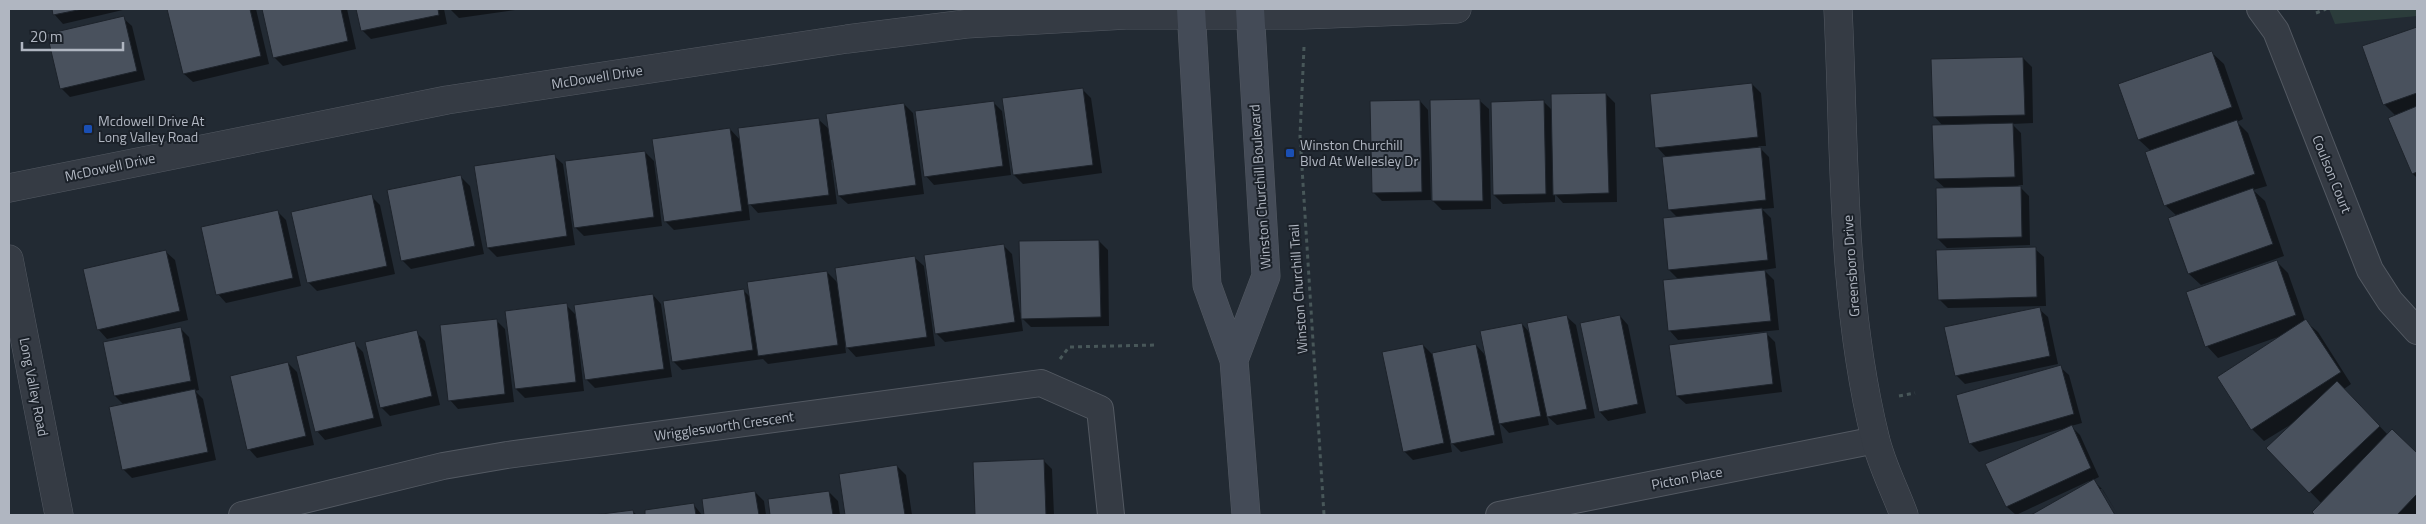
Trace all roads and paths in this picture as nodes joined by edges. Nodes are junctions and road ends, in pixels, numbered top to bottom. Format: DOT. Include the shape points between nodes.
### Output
graph roads {
  1 [pos="1457,9"];
  2 [pos="1838,9"];
  3 [pos="2260,9"];
  4 [pos="2326,9"];
  5 [pos="1191,12"];
  6 [pos="1250,12"];
  7 [pos="2316,13"];
  8 [pos="1304,61"];
  9 [pos="9,188"];
  10 [pos="9,260"];
  11 [pos="2417,332"];
  12 [pos="1157,345"];
  13 [pos="1234,360"];
  14 [pos="1041,382"];
  15 [pos="1915,393"];
  16 [pos="1894,397"];
  17 [pos="1876,440"];
  18 [pos="59,515"];
  19 [pos="242,515"];
  20 [pos="1111,515"];
  21 [pos="1246,515"];
  22 [pos="1324,515"];
  23 [pos="1500,515"];
  24 [pos="1904,515"];
  1 -- 6 [label="street, McDowell Drive"];
  2 -- 17 [label="street, Greensboro Drive" via="1844,173 1856,347"];
  3 -- 11 [label="street, Coulson Court" via="2276,32 2370,270 2390,301"];
  4 -- 7 [label="path"];
  5 -- 6 [label="street, McDowell Drive"];
  5 -- 9 [label="street, McDowell Drive" via="1022,19 847,39 447,100"];
  5 -- 13 [label="main road, Winston Churchill Boulevard" via="1207,284"];
  6 -- 13 [label="main road, Winston Churchill Boulevard" via="1266,276"];
  8 -- 22 [label="path, Winston Churchill Trail" via="1300,136"];
  10 -- 18 [label="street, Long Valley Road"];
  12 -- 14 [label="path" via="1069,347"];
  13 -- 21 [label="main road, Winston Churchill Boulevard"];
  14 -- 19 [label="street, Wrigglesworth Crescent" via="470,461"];
  14 -- 20 [label="street" via="1100,409"];
  15 -- 16 [label="path"];
  17 -- 23 [label="street, Picton Place"];
  17 -- 24 [label="street, Greensboro Drive"];
}
